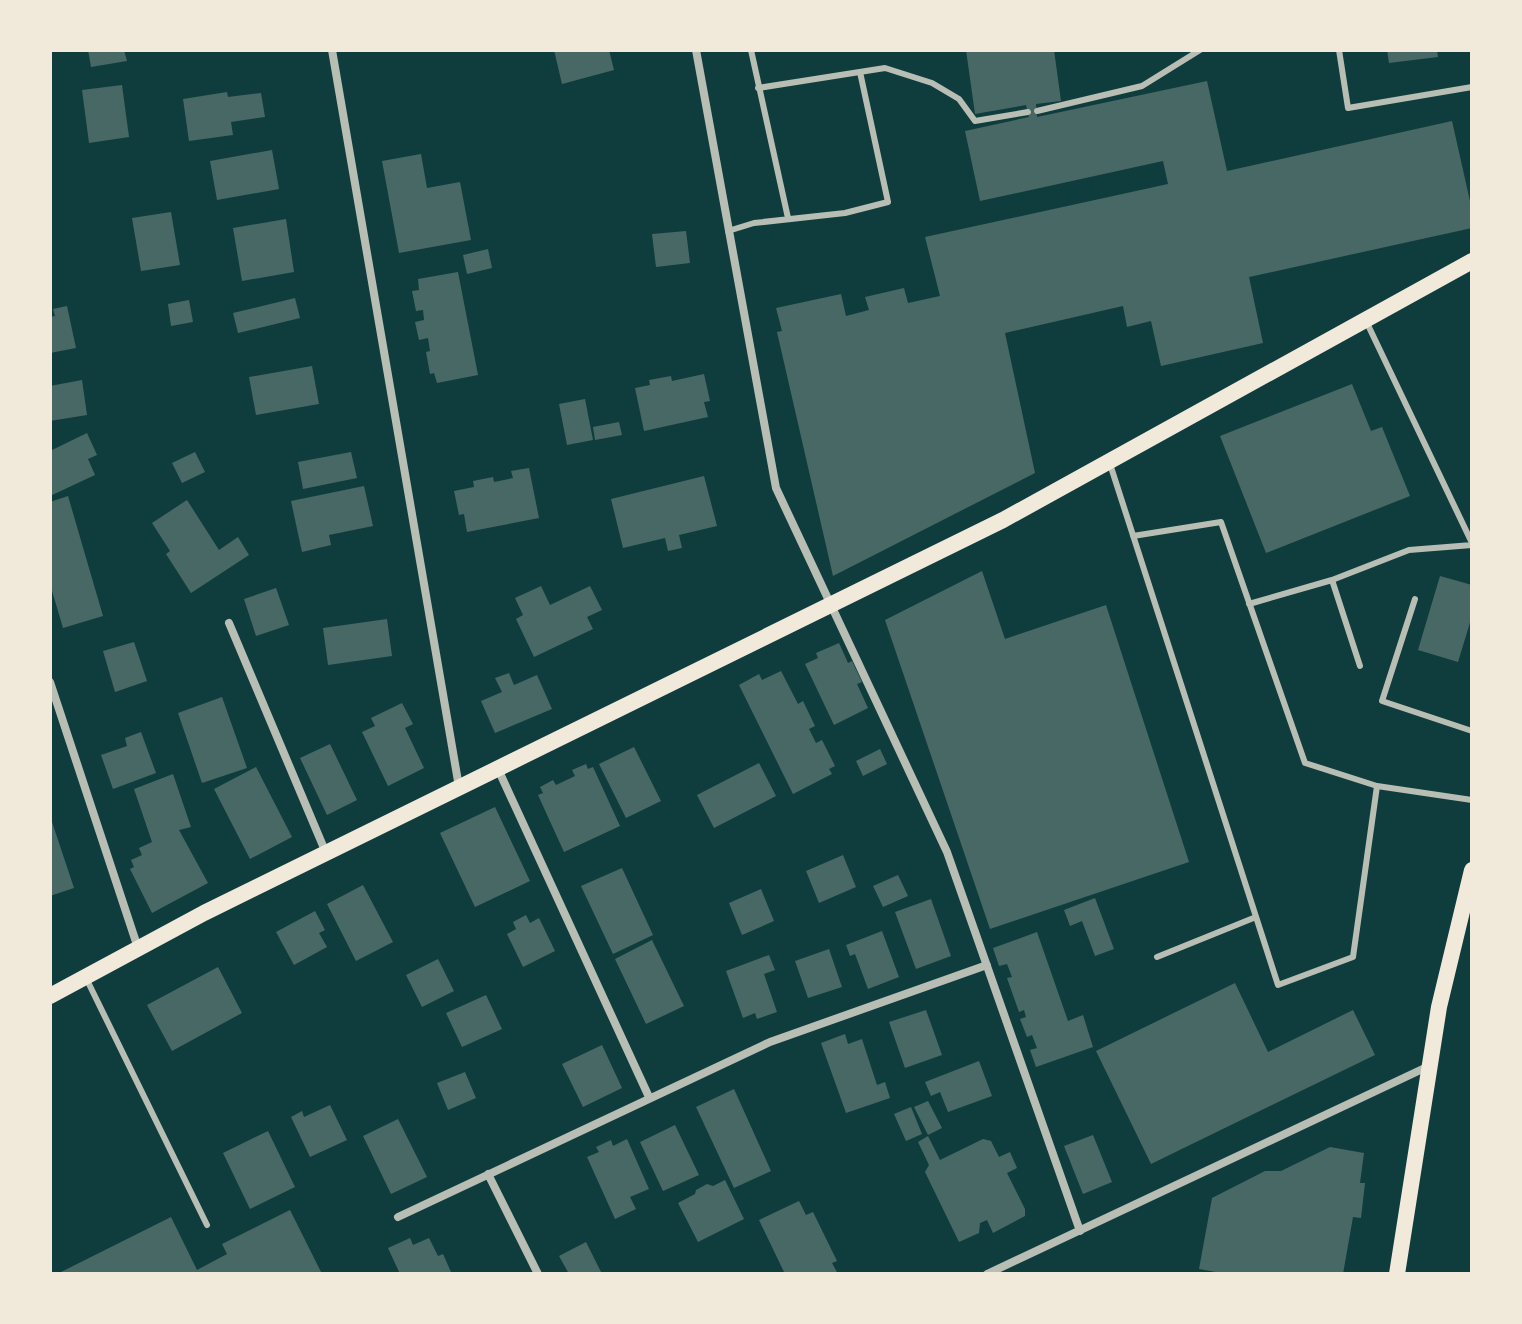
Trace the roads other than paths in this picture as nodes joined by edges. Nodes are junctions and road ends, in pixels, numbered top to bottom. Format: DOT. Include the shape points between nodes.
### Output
graph roads {
  1 [pos="332,50"];
  2 [pos="696,50"];
  3 [pos="751,50"];
  4 [pos="1200,50"];
  5 [pos="1339,50"];
  6 [pos="860,72"];
  7 [pos="1472,87"];
  8 [pos="758,88"];
  9 [pos="1037,111"];
  10 [pos="1028,112"];
  11 [pos="788,218"];
  12 [pos="728,231"];
  13 [pos="1472,261"];
  14 [pos="1365,320"];
  15 [pos="1109,462"];
  16 [pos="1133,536"];
  17 [pos="1472,544"];
  18 [pos="1332,580"];
  19 [pos="1415,599"];
  20 [pos="1249,604"];
  21 [pos="831,605"];
  22 [pos="229,623"];
  23 [pos="1360,666"];
  24 [pos="50,682"];
  25 [pos="1472,731"];
  26 [pos="498,769"];
  27 [pos="1377,786"];
  28 [pos="459,788"];
  29 [pos="1472,800"];
  30 [pos="326,853"];
  31 [pos="1472,870"];
  32 [pos="1256,917"];
  33 [pos="1465,930"];
  34 [pos="138,948"];
  35 [pos="1157,957"];
  36 [pos="987,965"];
  37 [pos="86,977"];
  38 [pos="50,996"];
  39 [pos="1430,1065"];
  40 [pos="649,1097"];
  41 [pos="488,1174"];
  42 [pos="398,1217"];
  43 [pos="207,1225"];
  44 [pos="1080,1231"];
  45 [pos="538,1274"];
  46 [pos="987,1274"];
  47 [pos="1397,1274"];
  1 -- 28 [label="street"];
  2 -- 12 [label="street"];
  3 -- 8 [label="lane"];
  4 -- 9 [label="lane" via="1142,86"];
  5 -- 7 [label="lane" via="1348,108"];
  6 -- 8 [label="lane"];
  6 -- 10 [label="lane" via="885,68 932,83 959,99 975,121"];
  6 -- 11 [label="lane" via="888,202 845,213"];
  8 -- 11 [label="lane"];
  11 -- 12 [label="lane"];
  12 -- 21 [label="street" via="776,488"];
  13 -- 14 [label="main road"];
  14 -- 15 [label="main road"];
  14 -- 17 [label="lane"];
  15 -- 16 [label="lane"];
  15 -- 21 [label="main road"];
  16 -- 20 [label="lane" via="1221,522"];
  16 -- 32 [label="lane"];
  17 -- 18 [label="lane" via="1409,550"];
  18 -- 20 [label="lane"];
  18 -- 23 [label="lane"];
  19 -- 25 [label="lane" via="1382,701"];
  20 -- 27 [label="lane" via="1305,763"];
  21 -- 26 [label="main road"];
  21 -- 36 [label="street" via="947,852"];
  22 -- 30 [label="street"];
  24 -- 34 [label="street"];
  26 -- 28 [label="main road"];
  26 -- 40 [label="street"];
  27 -- 29 [label="lane"];
  27 -- 32 [label="lane" via="1353,957 1278,985"];
  28 -- 30 [label="main road"];
  30 -- 34 [label="main road"];
  31 -- 33 [label="main road"];
  32 -- 35 [label="lane"];
  33 -- 39 [label="main road" via="1439,1007"];
  34 -- 37 [label="main road"];
  36 -- 40 [label="street" via="770,1042"];
  36 -- 44 [label="street"];
  37 -- 38 [label="main road"];
  37 -- 43 [label="lane"];
  39 -- 44 [label="street"];
  39 -- 47 [label="main road"];
  40 -- 41 [label="street"];
  41 -- 42 [label="street"];
  41 -- 45 [label="street"];
  44 -- 46 [label="street"];
}
